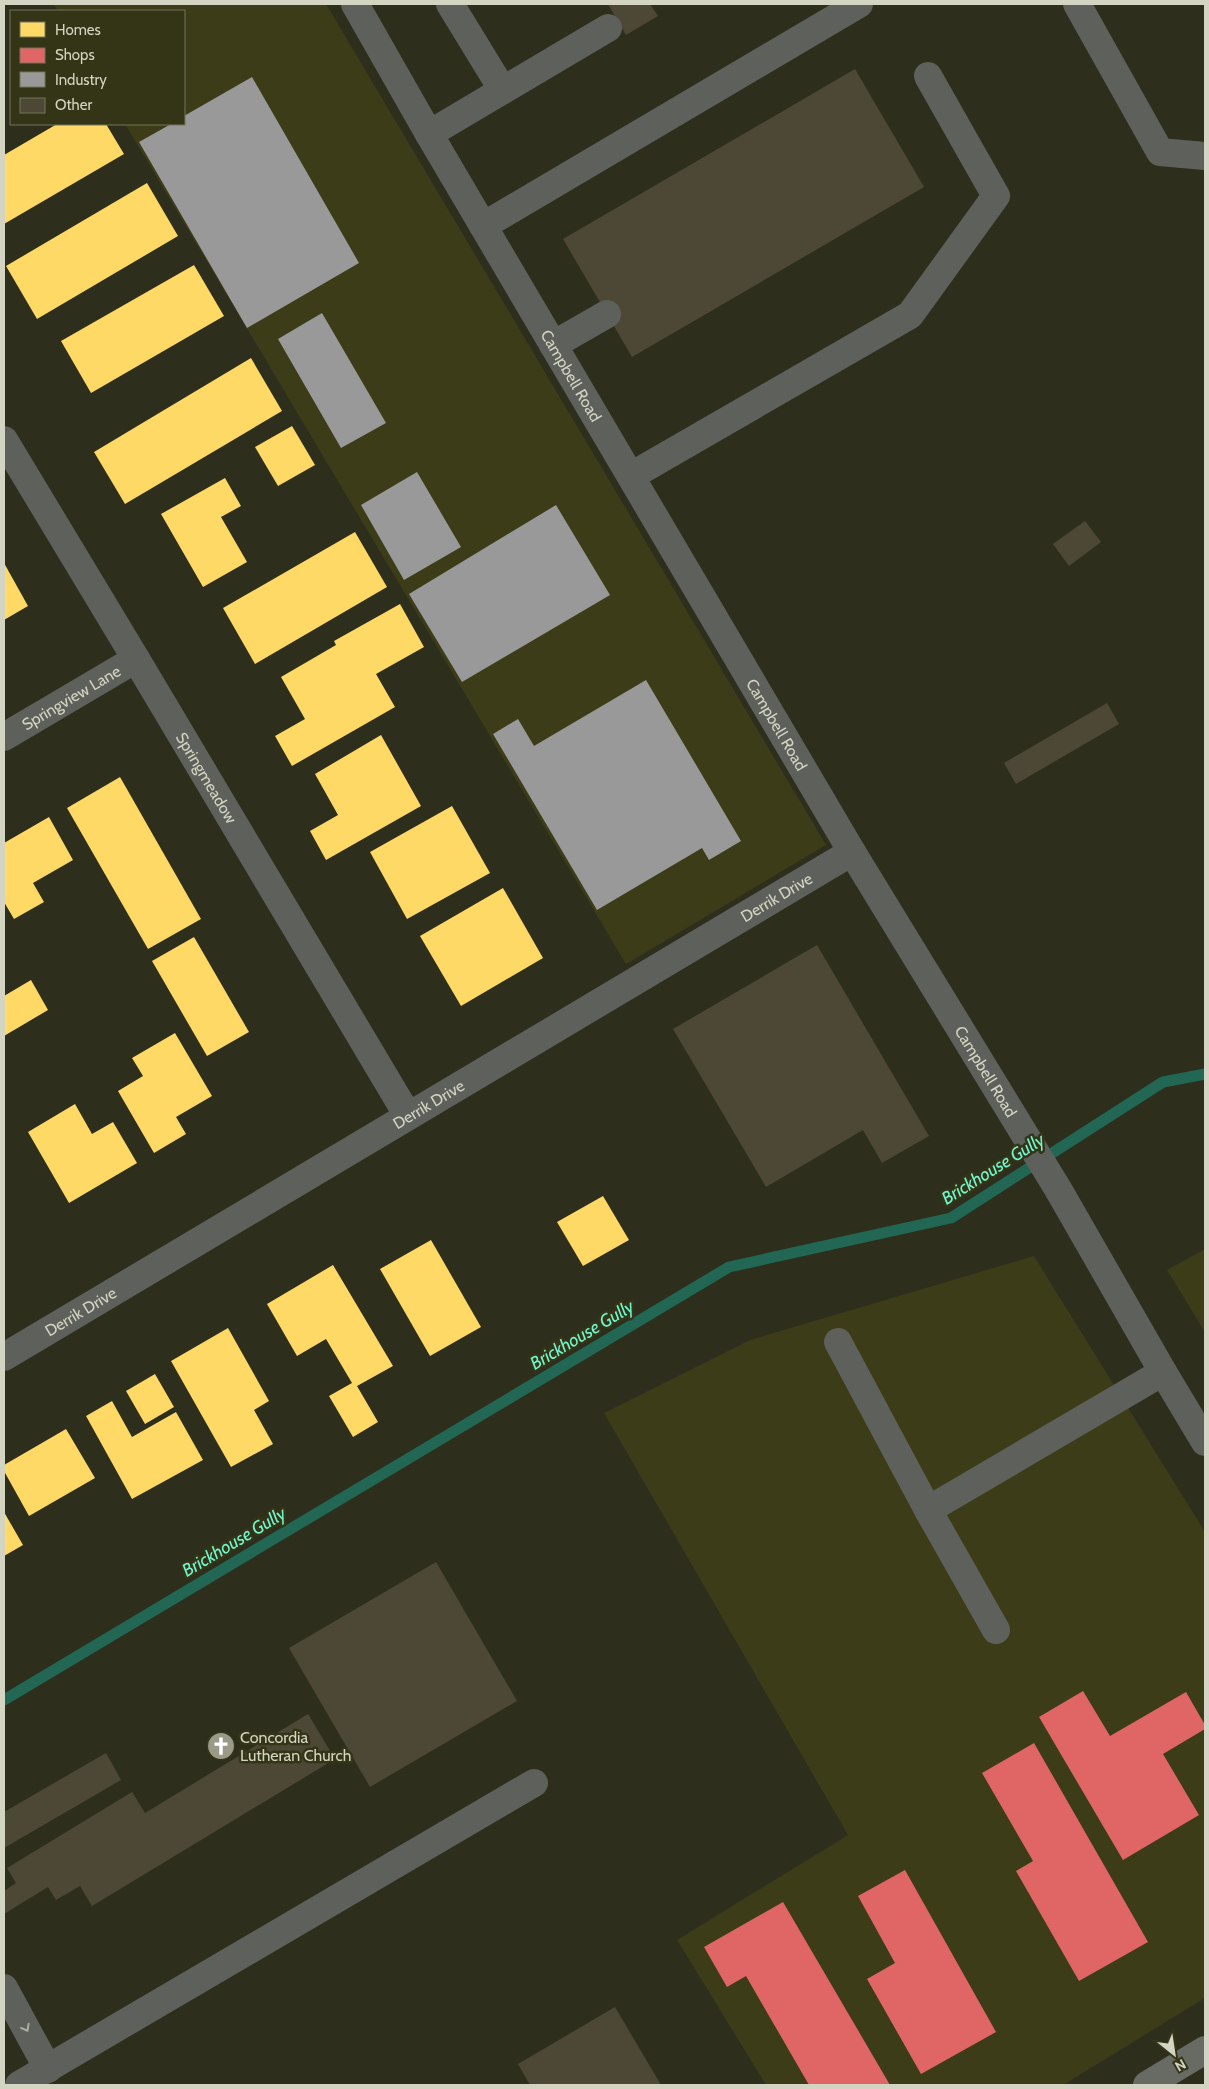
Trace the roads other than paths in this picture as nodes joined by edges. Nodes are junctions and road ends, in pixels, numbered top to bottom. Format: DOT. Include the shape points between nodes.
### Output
graph roads {
  1 [pos="354,4"];
  2 [pos="450,4"];
  3 [pos="859,4"];
  4 [pos="1077,4"];
  5 [pos="608,28"];
  6 [pos="928,76"];
  7 [pos="502,90"];
  8 [pos="429,134"];
  9 [pos="1205,156"];
  10 [pos="483,226"];
  11 [pos="607,314"];
  12 [pos="553,345"];
  13 [pos="4,440"];
  14 [pos="630,476"];
  15 [pos="136,659"];
  16 [pos="4,737"];
  17 [pos="852,852"];
  18 [pos="408,1116"];
  19 [pos="838,1342"];
  20 [pos="4,1357"];
  21 [pos="1163,1372"];
  22 [pos="1205,1442"];
  23 [pos="928,1510"];
  24 [pos="996,1630"];
  25 [pos="534,1783"];
  26 [pos="4,1970"];
  27 [pos="4,1977"];
  28 [pos="4,1988"];
  29 [pos="1205,2050"];
  30 [pos="48,2068"];
  31 [pos="19,2085"];
  32 [pos="1146,2085"];
  1 -- 8 [label="street, Campbell Road"];
  2 -- 7 [label="street"];
  3 -- 10 [label="street"];
  4 -- 9 [label="street" via="1160,152"];
  5 -- 7 [label="street"];
  6 -- 14 [label="street" via="996,196 910,314"];
  7 -- 8 [label="street"];
  8 -- 10 [label="street, Campbell Road"];
  10 -- 12 [label="street, Campbell Road"];
  11 -- 12 [label="street"];
  12 -- 14 [label="street, Campbell Road"];
  13 -- 15 [label="street, Springmeadow"];
  14 -- 17 [label="street, Campbell Road"];
  15 -- 16 [label="street, Springview Lane"];
  15 -- 18 [label="street, Springmeadow"];
  17 -- 18 [label="street, Derrik Drive"];
  17 -- 21 [label="street, Campbell Road" via="1058,1189"];
  18 -- 20 [label="street, Derrik Drive"];
  19 -- 23 [label="street"];
  21 -- 22 [label="street, Campbell Road"];
  21 -- 23 [label="street"];
  23 -- 24 [label="street"];
  25 -- 30 [label="street"];
  26 -- 27 [label="street"];
  28 -- 30 [label="street, one-way"];
  29 -- 32 [label="main road"];
  30 -- 31 [label="street"];
}
